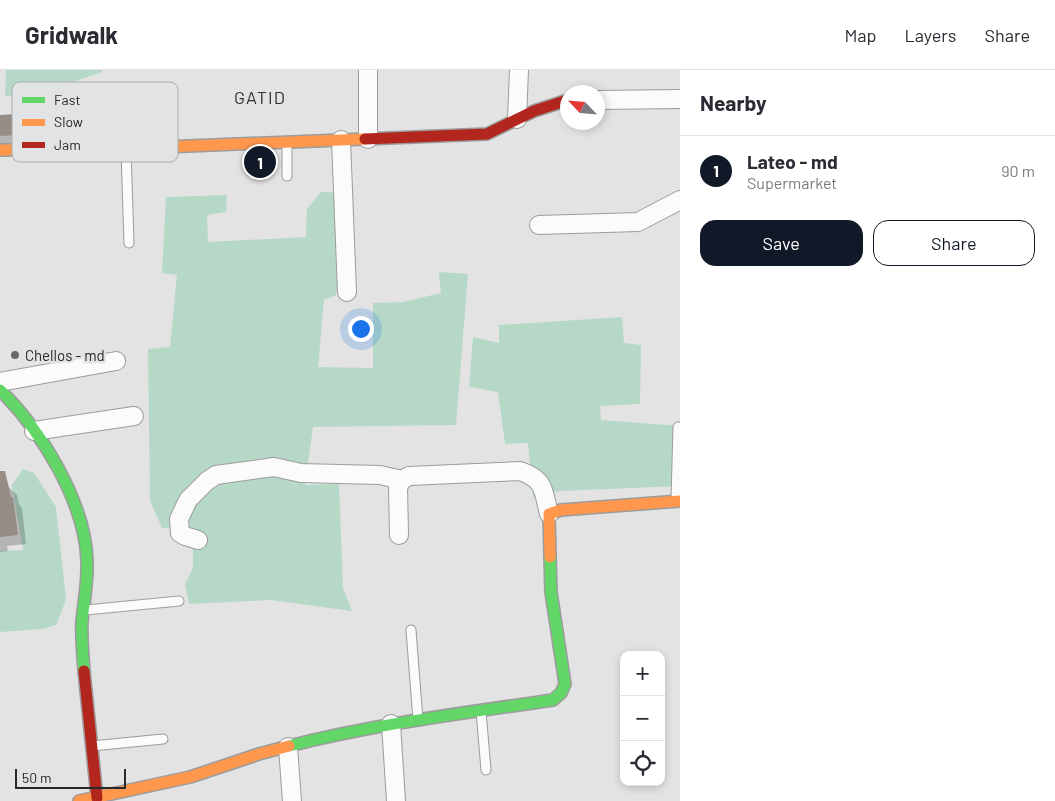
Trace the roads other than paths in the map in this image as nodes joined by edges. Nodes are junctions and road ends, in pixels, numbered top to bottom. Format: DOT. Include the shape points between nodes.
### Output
graph roads {
  1 [pos="368,70"];
  2 [pos="519,70"];
  3 [pos="680,99"];
  4 [pos="605,100"];
  5 [pos="560,102"];
  6 [pos="517,119"];
  7 [pos="368,139"];
  8 [pos="341,140"];
  9 [pos="287,141"];
  10 [pos="178,146"];
  11 [pos="126,162"];
  12 [pos="287,176"];
  13 [pos="680,200"];
  14 [pos="539,225"];
  15 [pos="129,242"];
  16 [pos="347,292"];
  17 [pos="116,361"];
  18 [pos="0,382"];
  19 [pos="0,390"];
  20 [pos="134,416"];
  21 [pos="678,427"];
  22 [pos="34,431"];
  23 [pos="402,480"];
  24 [pos="678,502"];
  25 [pos="548,514"];
  26 [pos="399,535"];
  27 [pos="198,540"];
  28 [pos="179,601"];
  29 [pos="83,610"];
  30 [pos="411,630"];
  31 [pos="481,711"];
  32 [pos="418,720"];
  33 [pos="391,724"];
  34 [pos="163,739"];
  35 [pos="92,746"];
  36 [pos="288,747"];
  37 [pos="486,770"];
  38 [pos="101,799"];
  39 [pos="79,801"];
  40 [pos="292,801"];
  41 [pos="396,801"];
  1 -- 7 [label="street"];
  2 -- 6 [label="street"];
  3 -- 4 [label="street"];
  5 -- 6 [label="street"];
  6 -- 7 [label="street" via="487,134"];
  7 -- 8 [label="street"];
  8 -- 9 [label="street"];
  8 -- 16 [label="street"];
  9 -- 10 [label="street"];
  9 -- 12 [label="lane"];
  11 -- 15 [label="lane"];
  13 -- 14 [label="street" via="638,222"];
  17 -- 18 [label="street"];
  19 -- 22 [label="street"];
  20 -- 22 [label="street"];
  21 -- 24 [label="lane"];
  22 -- 29 [label="street" via="62,477 74,503 84,539 88,569"];
  23 -- 25 [label="street" via="409,476 520,471 541,483"];
  23 -- 26 [label="street" via="398,487"];
  23 -- 27 [label="street" via="380,475 274,468 216,475 188,500 179,519 180,533"];
  24 -- 25 [label="street" via="561,510"];
  25 -- 31 [label="street" via="551,592 565,684 553,700"];
  28 -- 29 [label="lane"];
  29 -- 35 [label="street" via="82,646"];
  30 -- 32 [label="lane"];
  31 -- 32 [label="street"];
  31 -- 37 [label="lane"];
  32 -- 33 [label="street"];
  33 -- 36 [label="street"];
  33 -- 41 [label="street"];
  34 -- 35 [label="lane"];
  35 -- 38 [label="street"];
  36 -- 38 [label="street" via="190,777"];
  36 -- 40 [label="street"];
  38 -- 39 [label="street"];
}
